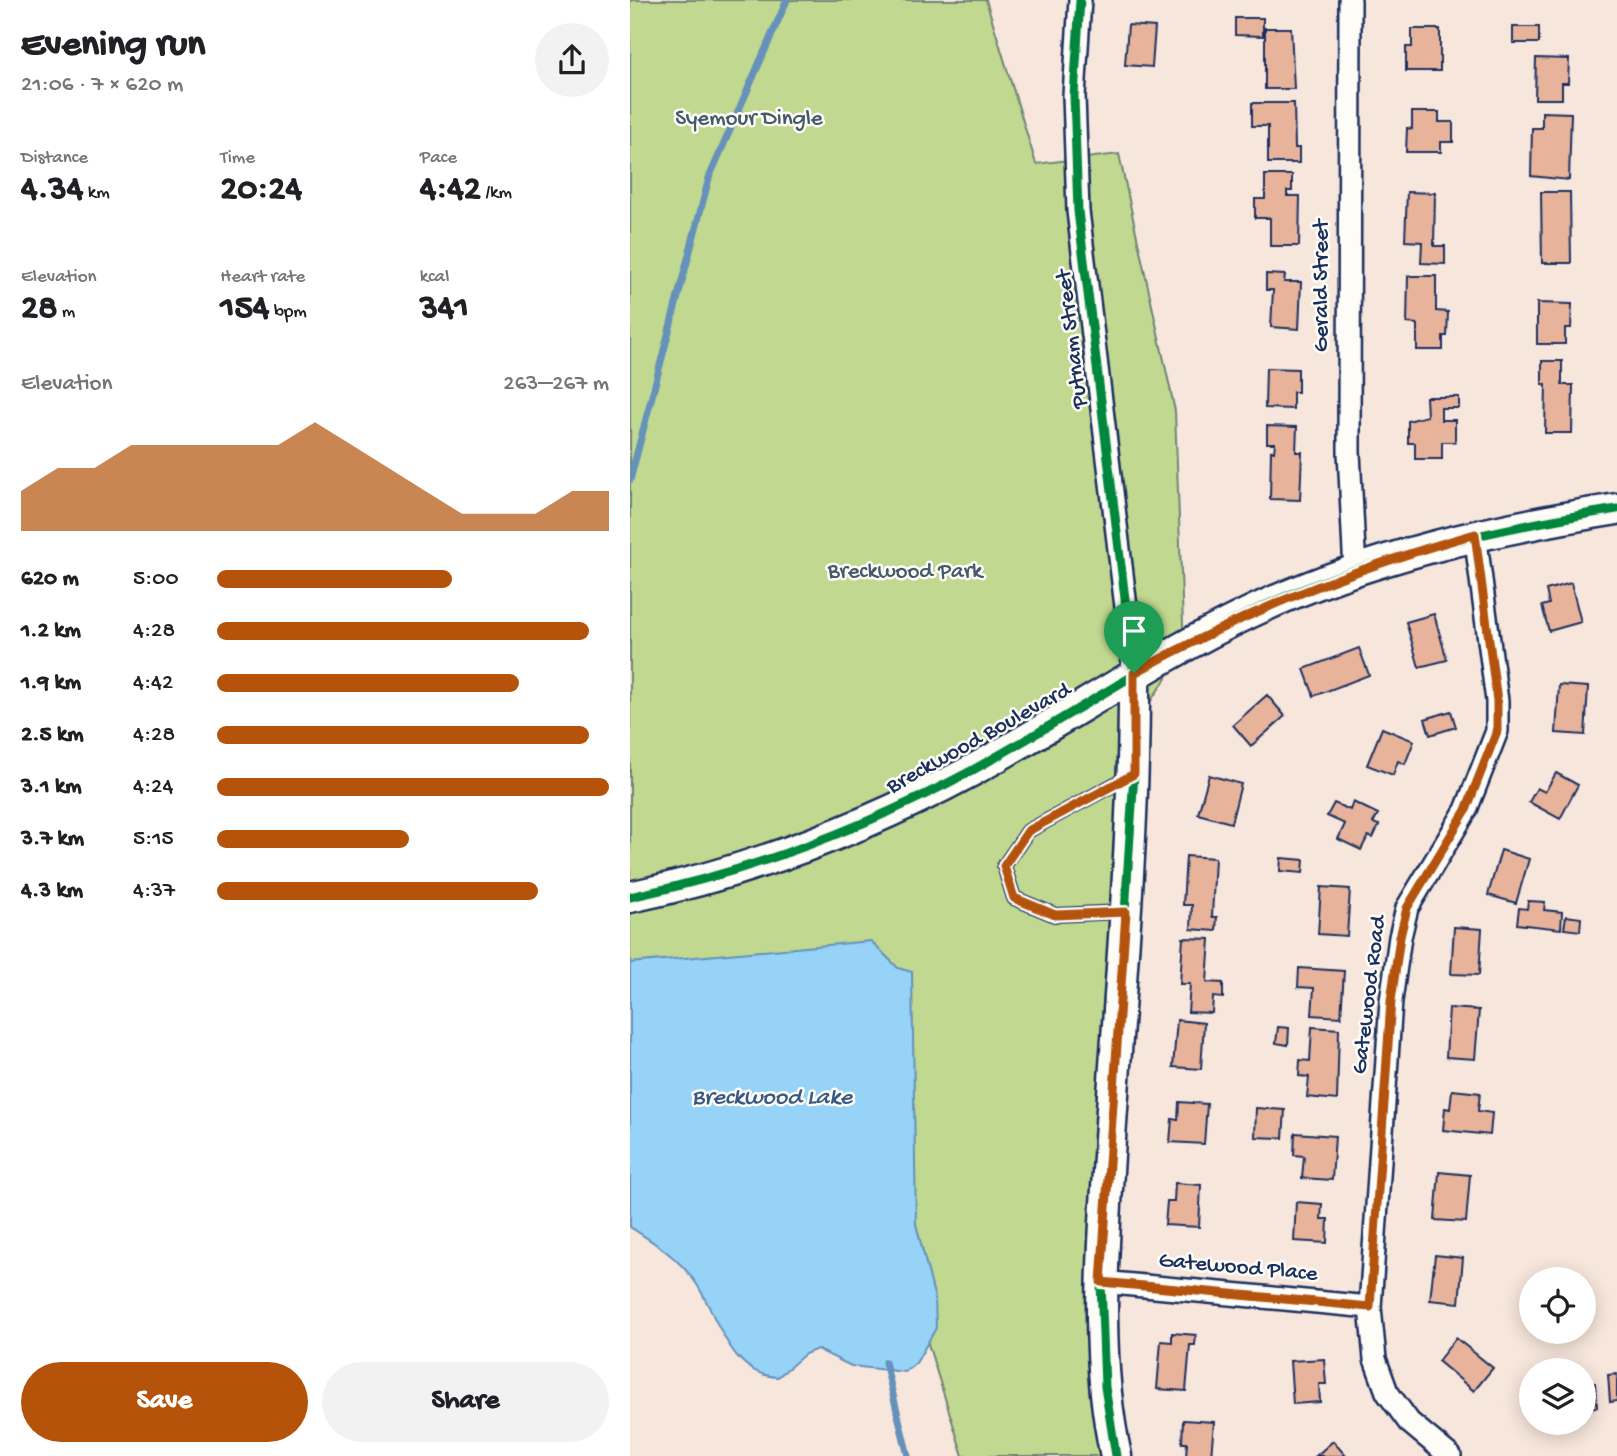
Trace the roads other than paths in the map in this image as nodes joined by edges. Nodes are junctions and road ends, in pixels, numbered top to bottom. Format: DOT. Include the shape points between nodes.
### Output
graph roads {
  1 [pos="1080,0"];
  2 [pos="1350,0"];
  3 [pos="1617,509"];
  4 [pos="1475,534"];
  5 [pos="1355,572"];
  6 [pos="1134,673"];
  7 [pos="1134,774"];
  8 [pos="630,897"];
  9 [pos="1126,912"];
  10 [pos="1101,1282"];
  11 [pos="1370,1307"];
  12 [pos="1116,1456"];
  13 [pos="1450,1456"];
  1 -- 6 [label="street, Putnam Street" via="1074,96 1078,211"];
  2 -- 5 [label="street, Gerald Street" via="1349,439"];
  3 -- 4 [label="main road, Breckwood Boulevard"];
  4 -- 5 [label="main road, Breckwood Boulevard"];
  4 -- 11 [label="street, Gatewood Road" via="1497,731 1466,810 1407,908 1400,937 1391,1001"];
  5 -- 6 [label="main road, Breckwood Boulevard" via="1252,612"];
  6 -- 7 [label="main road"];
  6 -- 8 [label="main road, Breckwood Boulevard" via="998,756 880,815 741,867"];
  7 -- 9 [label="main road"];
  7 -- 9 [label="lane" via="1028,831 1004,866 1014,898 1055,915"];
  9 -- 10 [label="main road"];
  10 -- 11 [label="street, Gatewood Place"];
  10 -- 12 [label="main road" via="1105,1387"];
  11 -- 13 [label="street, Gatewood Road" via="1376,1359 1387,1392 1409,1422"];
}
